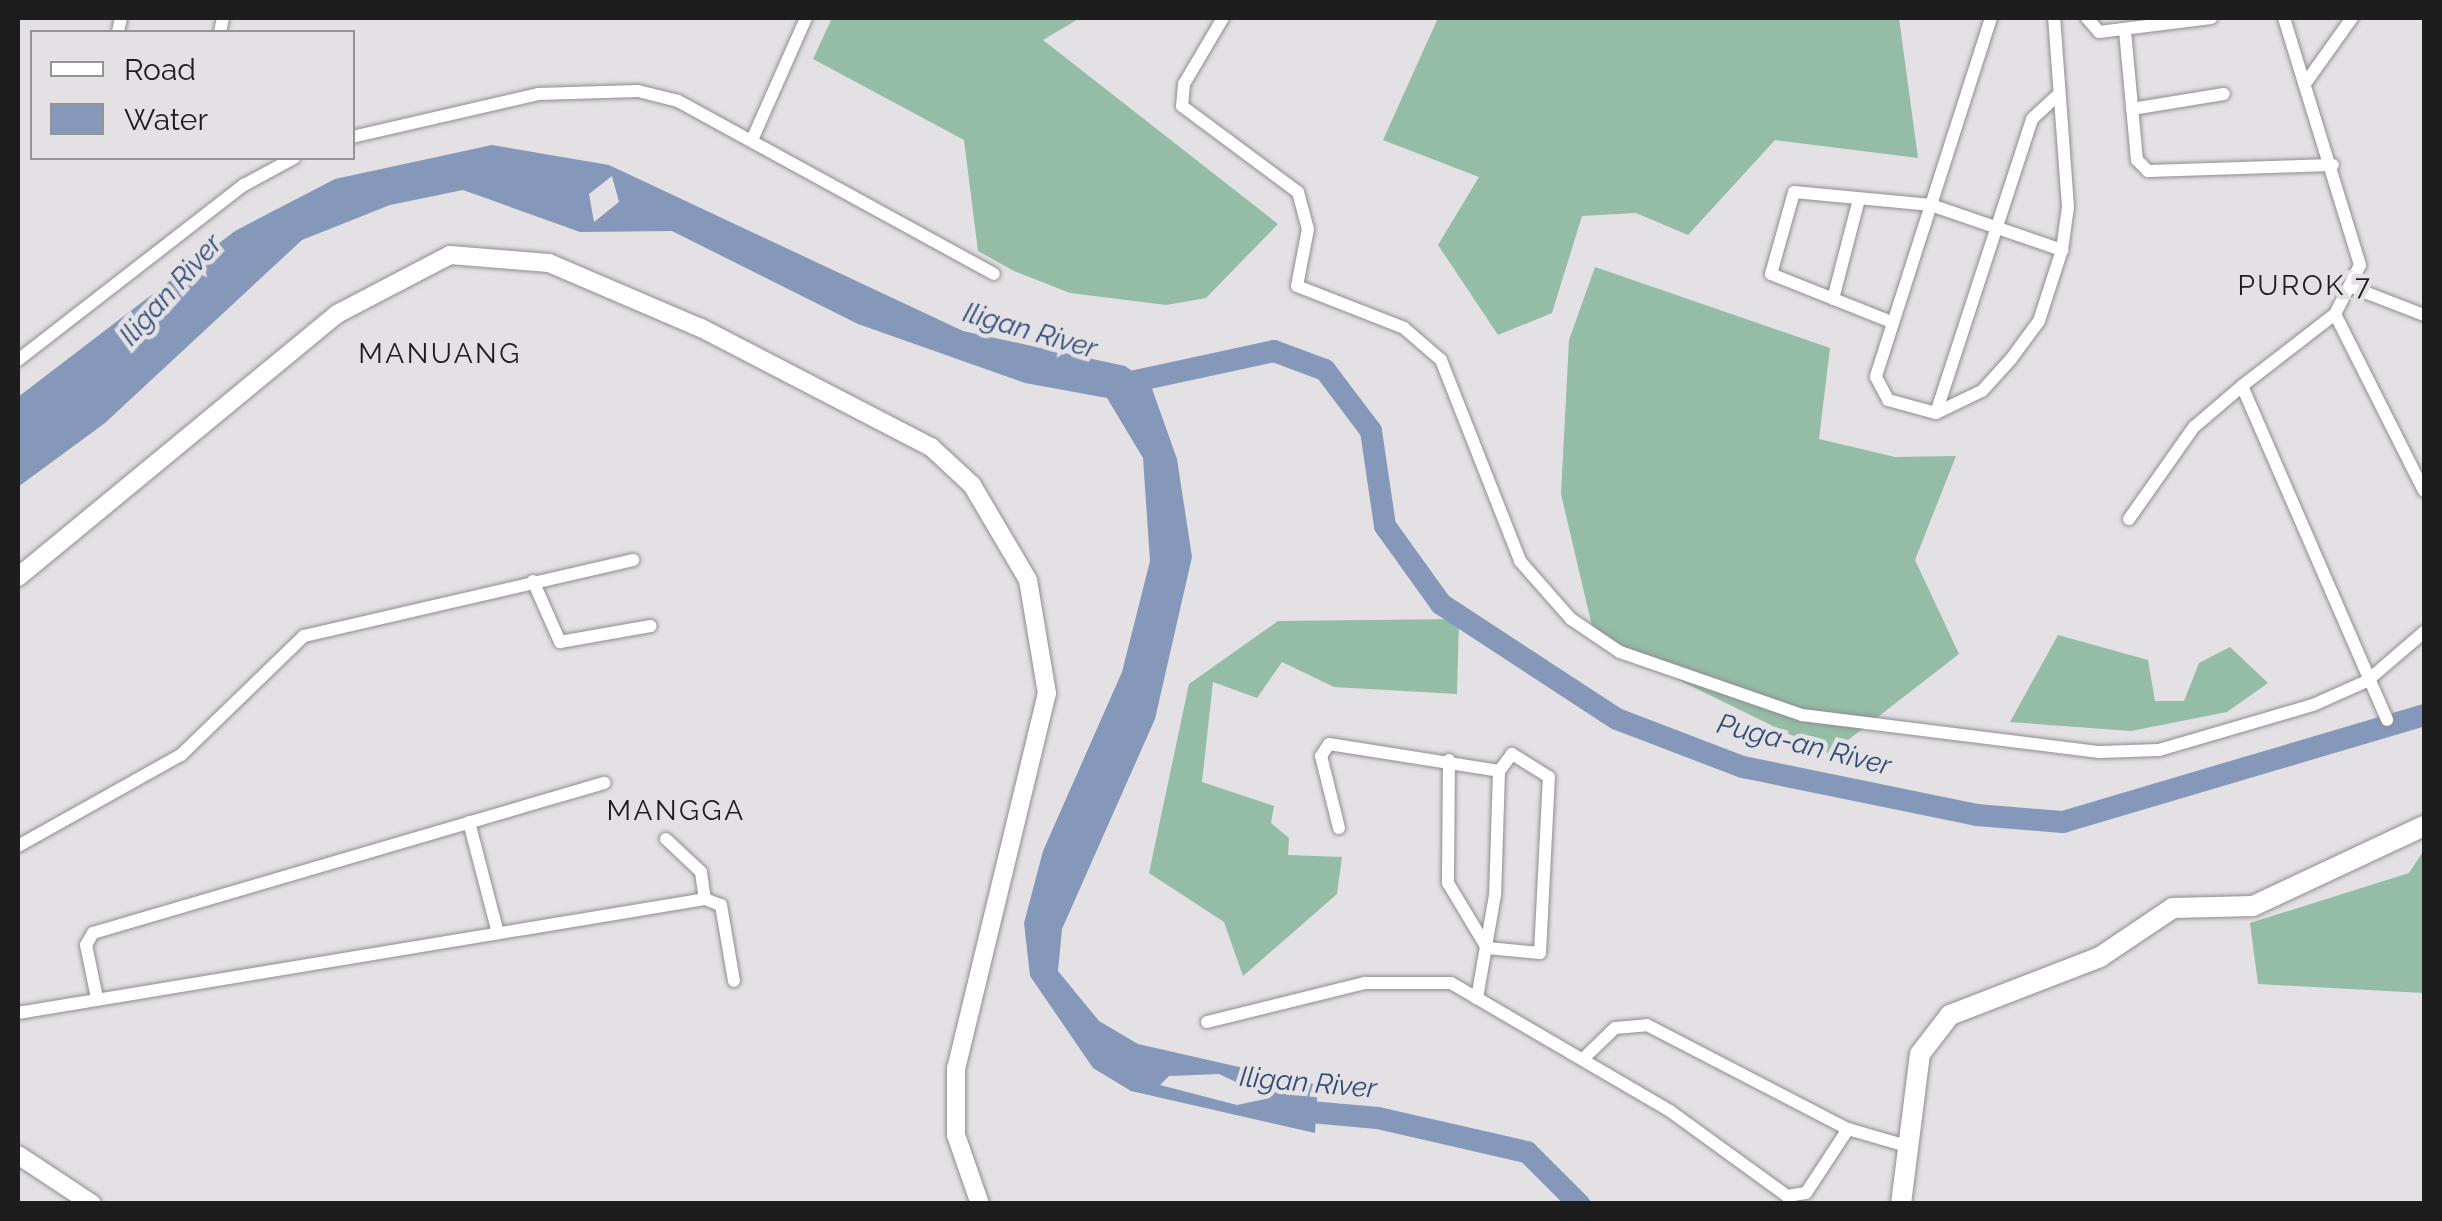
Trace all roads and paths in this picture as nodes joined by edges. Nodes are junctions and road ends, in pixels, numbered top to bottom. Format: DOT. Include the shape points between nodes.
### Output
graph roads {
  1 [pos="806,18"];
  2 [pos="1223,18"];
  3 [pos="1991,18"];
  4 [pos="2054,18"];
  5 [pos="2087,18"];
  6 [pos="2210,18"];
  7 [pos="2284,18"];
  8 [pos="2352,18"];
  9 [pos="2124,31"];
  10 [pos="2307,81"];
  11 [pos="2059,94"];
  12 [pos="2224,94"];
  13 [pos="2132,109"];
  14 [pos="355,136"];
  15 [pos="752,140"];
  16 [pos="291,160"];
  17 [pos="2334,164"];
  18 [pos="1858,199"];
  19 [pos="1931,205"];
  20 [pos="1996,226"];
  21 [pos="2062,250"];
  22 [pos="994,274"];
  23 [pos="2354,288"];
  24 [pos="1833,299"];
  25 [pos="2336,314"];
  26 [pos="2424,316"];
  27 [pos="1888,320"];
  28 [pos="18,360"];
  29 [pos="2242,386"];
  30 [pos="1936,413"];
  31 [pos="2424,491"];
  32 [pos="2128,519"];
  33 [pos="634,560"];
  34 [pos="18,577"];
  35 [pos="533,580"];
  36 [pos="651,626"];
  37 [pos="2424,632"];
  38 [pos="2367,682"];
  39 [pos="2387,720"];
  40 [pos="1450,760"];
  41 [pos="1498,771"];
  42 [pos="604,783"];
  43 [pos="470,822"];
  44 [pos="2424,826"];
  45 [pos="1339,828"];
  46 [pos="666,839"];
  47 [pos="18,846"];
  48 [pos="705,899"];
  49 [pos="498,934"];
  50 [pos="1487,948"];
  51 [pos="734,981"];
  52 [pos="98,998"];
  53 [pos="1477,998"];
  54 [pos="18,1014"];
  55 [pos="1207,1022"];
  56 [pos="1584,1058"];
  57 [pos="1848,1129"];
  58 [pos="1907,1146"];
  59 [pos="18,1155"];
  60 [pos="92,1204"];
  61 [pos="980,1204"];
  62 [pos="1901,1204"];
  1 -- 15 [label="street"];
  2 -- 38 [label="street" via="1184,84 1182,106 1298,192 1308,229 1297,286 1404,328 1440,360 1520,561 1597,640 1802,715 2100,752 2214,737"];
  3 -- 19 [label="street"];
  4 -- 11 [label="street"];
  5 -- 9 [label="street" via="2093,30"];
  6 -- 9 [label="street"];
  7 -- 10 [label="street"];
  8 -- 10 [label="street"];
  9 -- 13 [label="street"];
  10 -- 17 [label="street"];
  11 -- 20 [label="street" via="2032,119"];
  11 -- 21 [label="street" via="2068,207"];
  12 -- 13 [label="street"];
  13 -- 17 [label="street" via="2137,160 2161,175"];
  14 -- 15 [label="street" via="538,94 603,89 678,102"];
  15 -- 22 [label="street"];
  16 -- 28 [label="street" via="229,196"];
  17 -- 23 [label="street" via="2360,247"];
  18 -- 19 [label="street"];
  18 -- 24 [label="street"];
  18 -- 24 [label="street" via="1794,192 1768,267"];
  19 -- 20 [label="street"];
  19 -- 27 [label="street"];
  20 -- 21 [label="street"];
  20 -- 30 [label="street"];
  21 -- 30 [label="street" via="2038,321 2010,359 1982,391"];
  23 -- 25 [label="street"];
  23 -- 26 [label="street"];
  24 -- 27 [label="street"];
  25 -- 29 [label="street"];
  25 -- 31 [label="street"];
  27 -- 30 [label="street" via="1878,389"];
  29 -- 32 [label="street" via="2194,426"];
  29 -- 38 [label="street"];
  33 -- 35 [label="street"];
  34 -- 61 [label="street" via="336,314 450,256 549,263 701,328 931,447 972,485 1028,580 1047,692 956,1068 956,1134"];
  35 -- 36 [label="street" via="560,642"];
  35 -- 47 [label="street" via="304,636 181,755"];
  37 -- 38 [label="street"];
  38 -- 39 [label="street"];
  40 -- 41 [label="street"];
  40 -- 45 [label="street" via="1324,747"];
  40 -- 50 [label="street" via="1445,872"];
  41 -- 50 [label="street"];
  41 -- 50 [label="street" via="1512,754 1548,777 1547,914 1540,953"];
  42 -- 43 [label="street"];
  43 -- 49 [label="street"];
  43 -- 52 [label="street" via="93,933 86,946"];
  44 -- 58 [label="main road" via="2253,906 2174,908 2100,958 1950,1015 1920,1054"];
  46 -- 48 [label="street" via="701,872"];
  48 -- 49 [label="street"];
  48 -- 51 [label="street" via="721,905"];
  49 -- 52 [label="street"];
  50 -- 53 [label="street"];
  52 -- 54 [label="street"];
  53 -- 55 [label="street" via="1451,983 1392,979"];
  53 -- 56 [label="street"];
  56 -- 57 [label="street" via="1615,1028 1660,1029"];
  56 -- 57 [label="street" via="1793,1198 1806,1193"];
  57 -- 58 [label="street"];
  58 -- 62 [label="main road"];
  59 -- 60 [label="street"];
}
